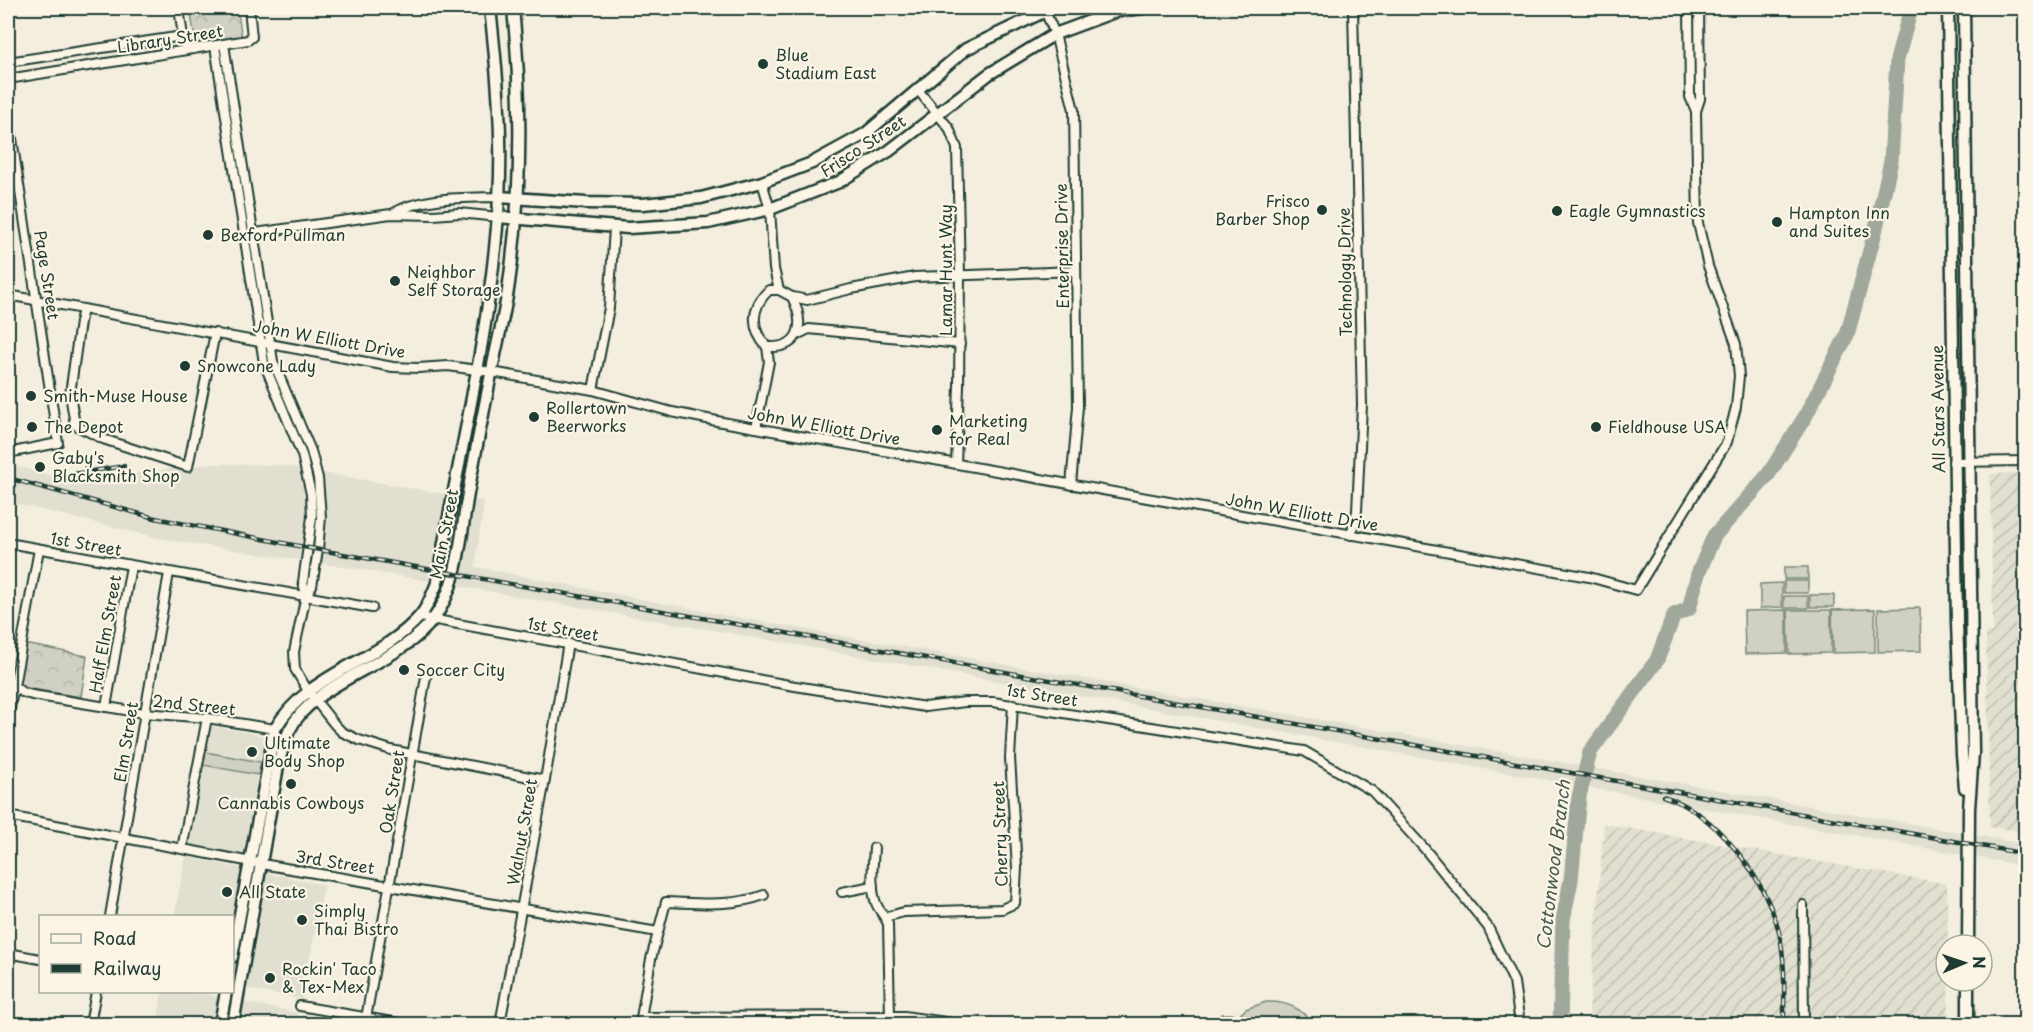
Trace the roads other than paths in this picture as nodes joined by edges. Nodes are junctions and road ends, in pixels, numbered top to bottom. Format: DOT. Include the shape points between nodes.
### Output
graph roads {
  1 [pos="179,8"];
  2 [pos="249,8"];
  3 [pos="490,8"];
  4 [pos="513,8"];
  5 [pos="1143,8"];
  6 [pos="1353,8"];
  7 [pos="1689,8"];
  8 [pos="1699,8"];
  9 [pos="1948,8"];
  10 [pos="1965,8"];
  11 [pos="1049,9"];
  12 [pos="1055,33"];
  13 [pos="183,36"];
  14 [pos="220,45"];
  15 [pos="89,50"];
  16 [pos="193,50"];
  17 [pos="8,62"];
  18 [pos="91,65"];
  19 [pos="8,79"];
  20 [pos="918,90"];
  21 [pos="1696,111"];
  22 [pos="8,112"];
  23 [pos="937,113"];
  24 [pos="9,126"];
  25 [pos="1950,159"];
  26 [pos="1966,160"];
  27 [pos="762,182"];
  28 [pos="499,197"];
  29 [pos="518,198"];
  30 [pos="770,209"];
  31 [pos="391,214"];
  32 [pos="498,217"];
  33 [pos="517,219"];
  34 [pos="614,228"];
  35 [pos="248,235"];
  36 [pos="774,269"];
  37 [pos="1076,271"];
  38 [pos="960,274"];
  39 [pos="769,290"];
  40 [pos="779,290"];
  41 [pos="8,295"];
  42 [pos="1952,295"];
  43 [pos="1968,296"];
  44 [pos="793,297"];
  45 [pos="37,300"];
  46 [pos="807,300"];
  47 [pos="83,309"];
  48 [pos="798,309"];
  49 [pos="800,319"];
  50 [pos="810,329"];
  51 [pos="215,333"];
  52 [pos="797,334"];
  53 [pos="265,342"];
  54 [pos="960,344"];
  55 [pos="767,347"];
  56 [pos="780,348"];
  57 [pos="769,362"];
  58 [pos="476,369"];
  59 [pos="492,372"];
  60 [pos="593,390"];
  61 [pos="756,428"];
  62 [pos="8,453"];
  63 [pos="2025,461"];
  64 [pos="1953,462"];
  65 [pos="1971,462"];
  66 [pos="956,464"];
  67 [pos="1071,484"];
  68 [pos="1351,535"];
  69 [pos="8,543"];
  70 [pos="39,549"];
  71 [pos="131,566"];
  72 [pos="169,573"];
  73 [pos="306,595"];
  74 [pos="372,608"];
  75 [pos="420,617"];
  76 [pos="434,619"];
  77 [pos="568,643"];
  78 [pos="427,671"];
  79 [pos="10,683"];
  80 [pos="1972,690"];
  81 [pos="308,691"];
  82 [pos="1959,691"];
  83 [pos="315,701"];
  84 [pos="1014,704"];
  85 [pos="106,707"];
  86 [pos="144,713"];
  87 [pos="207,718"];
  88 [pos="8,719"];
  89 [pos="275,729"];
  90 [pos="412,754"];
  91 [pos="545,780"];
  92 [pos="1969,809"];
  93 [pos="8,816"];
  94 [pos="124,838"];
  95 [pos="874,848"];
  96 [pos="182,849"];
  97 [pos="250,862"];
  98 [pos="262,864"];
  99 [pos="390,885"];
  100 [pos="873,886"];
  101 [pos="842,892"];
  102 [pos="764,895"];
  103 [pos="1803,905"];
  104 [pos="522,909"];
  105 [pos="110,915"];
  106 [pos="885,917"];
  107 [pos="658,932"];
  108 [pos="1968,933"];
  109 [pos="234,946"];
  110 [pos="8,953"];
  111 [pos="39,959"];
  112 [pos="96,993"];
  113 [pos="226,993"];
  114 [pos="1968,993"];
  115 [pos="300,1006"];
  116 [pos="890,1016"];
  117 [pos="366,1021"];
  118 [pos="641,1021"];
  119 [pos="90,1024"];
  120 [pos="220,1024"];
  121 [pos="233,1024"];
  122 [pos="404,1024"];
  123 [pos="500,1024"];
  124 [pos="959,1024"];
  125 [pos="1520,1024"];
  126 [pos="1804,1024"];
  127 [pos="1968,1024"];
  1 -- 13 [label="street"];
  2 -- 14 [label="street, Library Street" via="252,37"];
  3 -- 28 [label="street, Main Street" via="500,102"];
  4 -- 29 [label="street, Main Street" via="519,88"];
  5 -- 12 [label="street, Frisco Street" via="1117,11"];
  6 -- 68 [label="street, Technology Drive" via="1362,405 1357,511"];
  7 -- 21 [label="street" via="1690,97"];
  8 -- 21 [label="street" via="1700,99"];
  9 -- 25 [label="street, All Stars Avenue"];
  10 -- 26 [label="street, All Stars Avenue"];
  11 -- 12 [label="street, Enterprise Drive"];
  11 -- 20 [label="street, Frisco Street" via="966,50"];
  12 -- 23 [label="street, Frisco Street" via="989,74"];
  12 -- 37 [label="street, Enterprise Drive" via="1074,110"];
  13 -- 15 [label="street, Library Street"];
  13 -- 16 [label="street" via="184,44"];
  14 -- 16 [label="street, Library Street"];
  14 -- 35 [label="street"];
  15 -- 17 [label="street, Library Street"];
  15 -- 18 [label="street"];
  16 -- 18 [label="street, Library Street"];
  18 -- 19 [label="street, Library Street"];
  20 -- 23 [label="street, Lamar Hunt Way"];
  20 -- 27 [label="street, Frisco Street" via="866,134 812,163"];
  21 -- 68 [label="street, John W Elliott Drive" via="1698,223 1708,266 1736,344 1736,407 1727,442 1636,590 1589,577"];
  22 -- 24 [label="street, Page Street"];
  23 -- 30 [label="street, Frisco Street" via="889,151 839,183"];
  23 -- 38 [label="street, Lamar Hunt Way" via="957,148"];
  24 -- 45 [label="street, Page Street"];
  25 -- 26 [label="street"];
  25 -- 42 [label="street, All Stars Avenue"];
  26 -- 43 [label="street, All Stars Avenue"];
  27 -- 29 [label="street, Frisco Street" via="701,198 643,204"];
  27 -- 30 [label="street"];
  28 -- 29 [label="street, Frisco Street"];
  28 -- 31 [label="street, Frisco Street" via="462,197 405,206"];
  28 -- 32 [label="street, Main Street"];
  29 -- 33 [label="street, Main Street"];
  30 -- 34 [label="street, Frisco Street" via="708,223"];
  30 -- 36 [label="street"];
  31 -- 32 [label="street, Frisco Street"];
  31 -- 35 [label="street, Frisco Street"];
  32 -- 33 [label="street, Frisco Street"];
  32 -- 58 [label="street, Main Street"];
  33 -- 34 [label="street, Frisco Street"];
  33 -- 59 [label="street, Main Street" via="509,287"];
  34 -- 60 [label="street" via="609,308"];
  35 -- 53 [label="street"];
  36 -- 39 [label="street"];
  36 -- 40 [label="street"];
  37 -- 38 [label="street"];
  37 -- 67 [label="street, Enterprise Drive" via="1078,407"];
  38 -- 46 [label="street" via="915,277"];
  38 -- 54 [label="street, Lamar Hunt Way"];
  39 -- 40 [label="street"];
  39 -- 55 [label="street" via="761,297 754,320"];
  40 -- 44 [label="street"];
  41 -- 45 [label="street, John W Elliott Drive"];
  42 -- 43 [label="street"];
  42 -- 64 [label="street, All Stars Avenue"];
  43 -- 65 [label="street, All Stars Avenue"];
  44 -- 46 [label="street"];
  44 -- 48 [label="street"];
  45 -- 47 [label="street, John W Elliott Drive"];
  45 -- 62 [label="street, Page Street" via="58,443"];
  46 -- 48 [label="street"];
  47 -- 51 [label="street, John W Elliott Drive"];
  47 -- 51 [label="street" via="70,394 75,425 103,439 189,467"];
  48 -- 49 [label="street"];
  49 -- 50 [label="street"];
  49 -- 52 [label="street"];
  50 -- 52 [label="street"];
  50 -- 54 [label="street"];
  51 -- 53 [label="street, John W Elliott Drive"];
  52 -- 56 [label="street"];
  53 -- 58 [label="street, John W Elliott Drive" via="393,367"];
  53 -- 73 [label="street" via="264,363 308,476 312,517 303,582"];
  54 -- 66 [label="street, Lamar Hunt Way"];
  55 -- 56 [label="street"];
  55 -- 57 [label="street"];
  56 -- 57 [label="street"];
  57 -- 61 [label="street"];
  58 -- 59 [label="street, John W Elliott Drive"];
  58 -- 75 [label="street, Main Street" via="437,583"];
  59 -- 60 [label="street, John W Elliott Drive"];
  59 -- 76 [label="street, Main Street" via="454,573"];
  60 -- 61 [label="street, John W Elliott Drive"];
  61 -- 66 [label="street, John W Elliott Drive"];
  63 -- 65 [label="street"];
  64 -- 65 [label="street"];
  64 -- 82 [label="street, All Stars Avenue"];
  65 -- 80 [label="street, All Stars Avenue"];
  66 -- 67 [label="street, John W Elliott Drive"];
  67 -- 68 [label="street, John W Elliott Drive"];
  69 -- 70 [label="street, 1st Street"];
  70 -- 71 [label="street, 1st Street"];
  70 -- 79 [label="street"];
  71 -- 72 [label="street, 1st Street"];
  71 -- 85 [label="street, Half Elm Street"];
  72 -- 73 [label="street, 1st Street"];
  72 -- 86 [label="street, Elm Street"];
  73 -- 74 [label="street, 1st Street"];
  73 -- 81 [label="street" via="293,658"];
  75 -- 76 [label="street, 1st Street"];
  75 -- 81 [label="street, Main Street" via="384,645"];
  76 -- 77 [label="street, 1st Street"];
  76 -- 83 [label="street, Main Street" via="388,657"];
  77 -- 84 [label="street, 1st Street" via="925,707 965,702"];
  77 -- 91 [label="street, Walnut Street"];
  78 -- 90 [label="street, Oak Street"];
  79 -- 85 [label="street, 2nd Street" via="32,695"];
  79 -- 88 [label="street"];
  80 -- 82 [label="street"];
  80 -- 92 [label="street, All Stars Avenue"];
  81 -- 83 [label="street"];
  81 -- 89 [label="street, Main Street"];
  82 -- 92 [label="street, All Stars Avenue"];
  83 -- 90 [label="street" via="342,732"];
  83 -- 98 [label="street, Main Street" via="290,730 284,745"];
  84 -- 106 [label="street, Cherry Street" via="1010,758 1017,868 1015,903 1002,909 904,912"];
  84 -- 125 [label="street, 1st Street" via="1304,752 1372,791 1488,927 1514,982"];
  85 -- 86 [label="street, 2nd Street"];
  86 -- 87 [label="street, 2nd Street"];
  86 -- 94 [label="street, Elm Street"];
  87 -- 89 [label="street, 2nd Street"];
  87 -- 96 [label="street"];
  89 -- 97 [label="street, Main Street"];
  90 -- 91 [label="street"];
  90 -- 99 [label="street, Oak Street"];
  91 -- 104 [label="street, Walnut Street"];
  92 -- 108 [label="street, All Stars Avenue"];
  93 -- 94 [label="street, 3rd Street"];
  94 -- 96 [label="street, 3rd Street"];
  94 -- 105 [label="street, Elm Street"];
  95 -- 100 [label="street"];
  96 -- 97 [label="street, 3rd Street"];
  97 -- 98 [label="street, 3rd Street"];
  97 -- 109 [label="street, Main Street"];
  98 -- 99 [label="street, 3rd Street"];
  98 -- 121 [label="street, Main Street"];
  99 -- 104 [label="street, 3rd Street"];
  99 -- 117 [label="street, Oak Street"];
  100 -- 101 [label="street"];
  100 -- 106 [label="street" via="879,911"];
  102 -- 107 [label="street" via="727,904 666,902"];
  103 -- 126 [label="street"];
  104 -- 107 [label="street, 3rd Street"];
  104 -- 123 [label="street, Walnut Street"];
  106 -- 116 [label="street"];
  107 -- 118 [label="street"];
  110 -- 111 [label="street"];
  112 -- 119 [label="street"];
  113 -- 120 [label="street"];
  114 -- 127 [label="street"];
  115 -- 117 [label="street"];
  116 -- 118 [label="street"];
  116 -- 124 [label="street"];
  117 -- 122 [label="street"];
}
